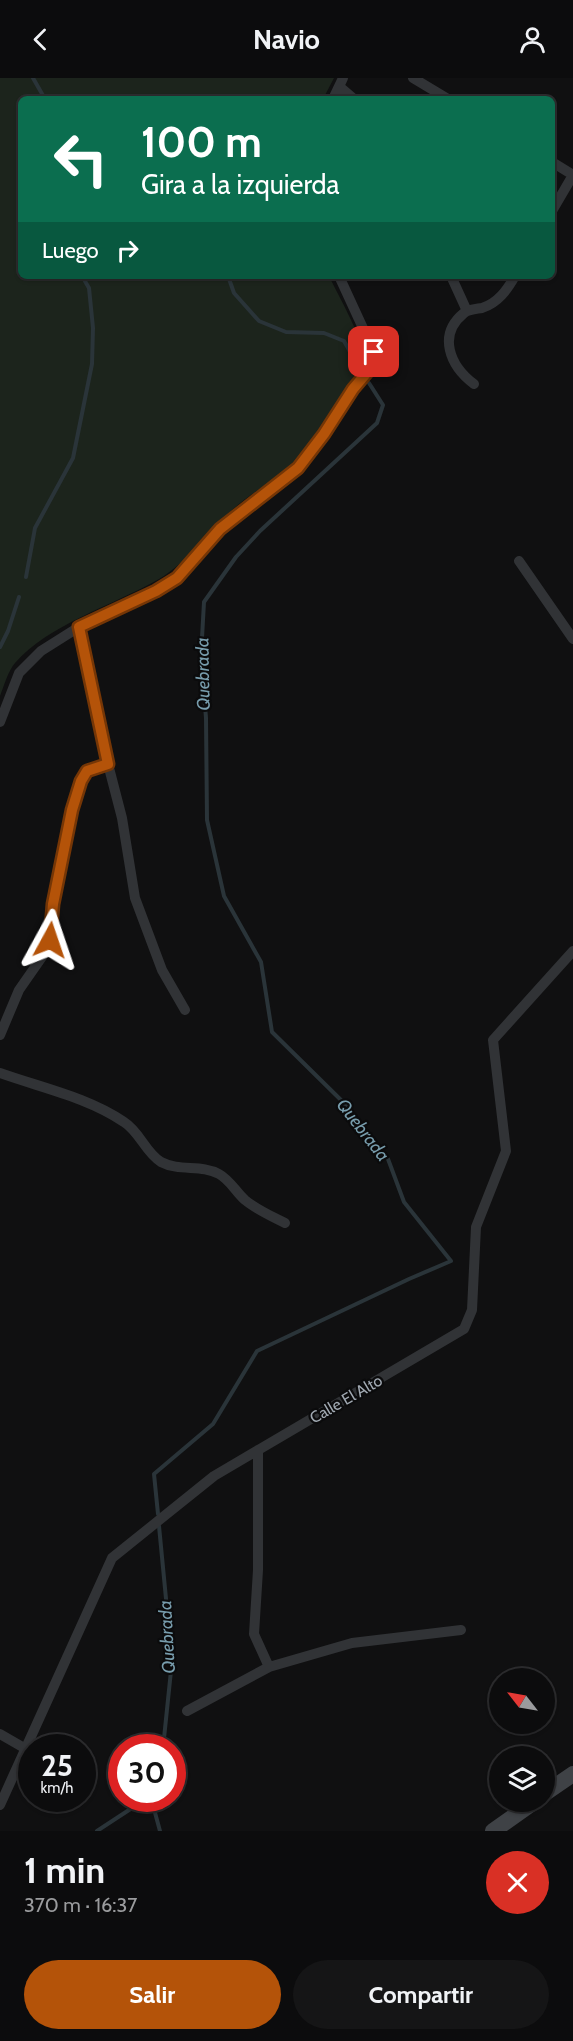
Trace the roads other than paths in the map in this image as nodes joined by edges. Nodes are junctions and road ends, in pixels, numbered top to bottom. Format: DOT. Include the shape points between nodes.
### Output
graph roads {
  1 [pos="413,78"];
  2 [pos="341,82"];
  3 [pos="334,96"];
  4 [pos="352,96"];
  5 [pos="443,96"];
  6 [pos="555,164"];
  7 [pos="573,175"];
  8 [pos="555,206"];
  9 [pos="340,279"];
  10 [pos="452,279"];
  11 [pos="513,279"];
  12 [pos="467,311"];
  13 [pos="474,384"];
  14 [pos="519,561"];
  15 [pos="79,627"];
  16 [pos="573,639"];
  17 [pos="0,722"];
  18 [pos="108,764"];
  19 [pos="573,951"];
  20 [pos="185,1010"];
  21 [pos="0,1035"];
  22 [pos="0,1073"];
  23 [pos="285,1223"];
  24 [pos="258,1450"];
  25 [pos="461,1630"];
  26 [pos="269,1667"];
  27 [pos="187,1711"];
  28 [pos="0,1734"];
  29 [pos="33,1734"];
  30 [pos="18,1744"];
  31 [pos="18,1766"];
  32 [pos="573,1774"];
  33 [pos="555,1786"];
  34 [pos="0,1805"];
  35 [pos="520,1812"];
  36 [pos="493,1831"];
  1 -- 5 [label="street"];
  2 -- 3 [label="street"];
  2 -- 4 [label="street"];
  6 -- 7 [label="street"];
  7 -- 8 [label="street"];
  9 -- 15 [label="street" via="375,359 305,460 220,529 177,578"];
  10 -- 12 [label="street"];
  11 -- 12 [label="street" via="490,305"];
  12 -- 13 [label="street" via="451,332 450,356 463,376"];
  14 -- 16 [label="street"];
  15 -- 17 [label="street" via="26,664"];
  15 -- 18 [label="street"];
  18 -- 20 [label="street" via="122,818 135,898 162,970"];
  18 -- 21 [label="street" via="91,769 81,781 53,904 50,940 19,990"];
  19 -- 24 [label="street, Calle El Alto" via="493,1040 506,1151 476,1227 472,1310 464,1329"];
  22 -- 23 [label="street" via="79,1099 116,1117 135,1130 149,1151 164,1163 221,1175 253,1206"];
  24 -- 26 [label="street" via="254,1634"];
  24 -- 29 [label="street, Calle El Alto" via="214,1476 112,1558"];
  25 -- 26 [label="street" via="352,1643"];
  26 -- 27 [label="street"];
  28 -- 30 [label="street"];
  31 -- 34 [label="street, Calle El Alto"];
  32 -- 33 [label="main road"];
  35 -- 36 [label="main road"];
}
